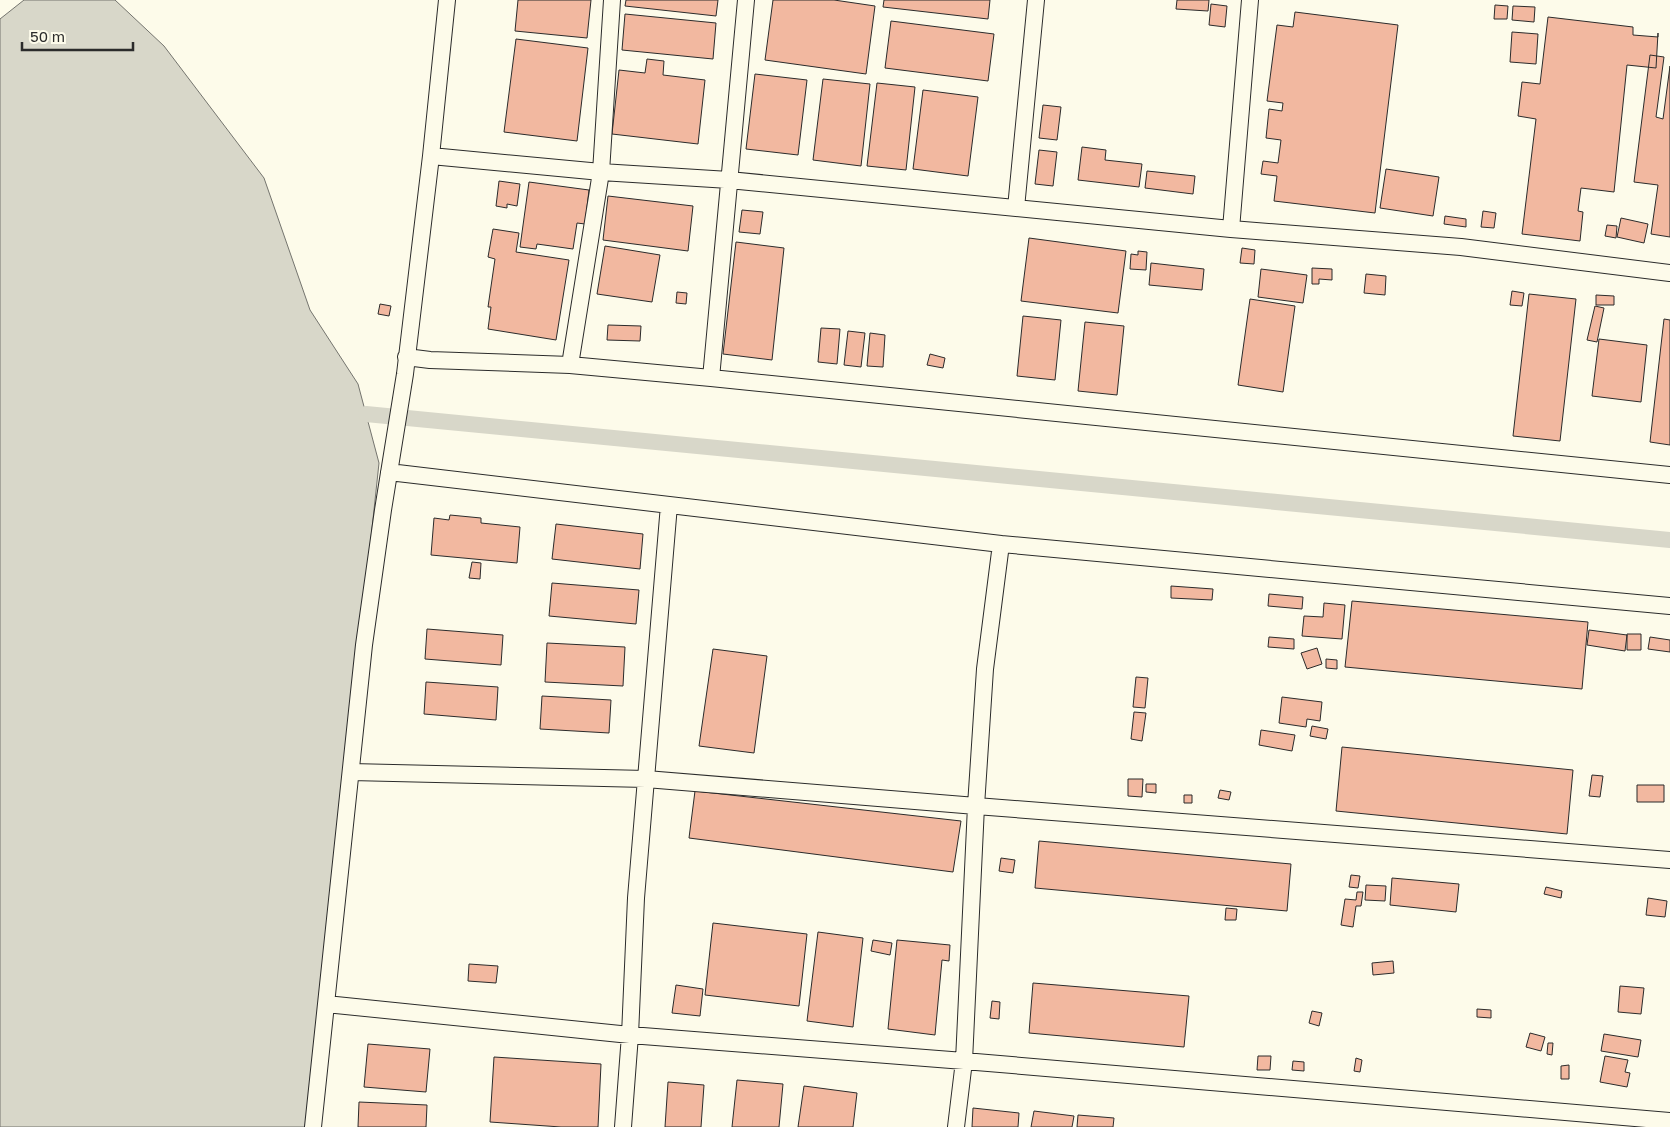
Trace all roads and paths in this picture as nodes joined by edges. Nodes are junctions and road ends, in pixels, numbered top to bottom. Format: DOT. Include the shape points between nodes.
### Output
graph roads {
  1 [pos="447,0"];
  2 [pos="612,0"];
  3 [pos="746,0"];
  4 [pos="1036,0"];
  5 [pos="1250,0"];
  6 [pos="432,156"];
  7 [pos="601,172"];
  8 [pos="729,180"];
  9 [pos="1016,208"];
  10 [pos="1231,229"];
  11 [pos="1670,273"];
  12 [pos="406,357"];
  13 [pos="570,365"];
  14 [pos="711,378"];
  15 [pos="389,472"];
  16 [pos="1670,475"];
  17 [pos="669,505"];
  18 [pos="1001,544"];
  19 [pos="1670,606"];
  20 [pos="351,772"];
  21 [pos="646,779"];
  22 [pos="976,806"];
  23 [pos="1670,860"];
  24 [pos="326,1004"];
  25 [pos="630,1035"];
  26 [pos="964,1060"];
  27 [pos="1670,1121"];
  28 [pos="312,1127"];
  29 [pos="622,1127"];
  30 [pos="956,1127"];
  1 -- 6 [label="street"];
  2 -- 7 [label="street"];
  3 -- 8 [label="street"];
  4 -- 9 [label="street"];
  5 -- 10 [label="street"];
  6 -- 7 [label="street"];
  6 -- 12 [label="street"];
  7 -- 8 [label="street"];
  7 -- 13 [label="street"];
  8 -- 9 [label="street"];
  8 -- 14 [label="street"];
  9 -- 10 [label="street"];
  10 -- 11 [label="street" via="1460,247"];
  12 -- 13 [label="street"];
  12 -- 15 [label="street"];
  13 -- 14 [label="street"];
  14 -- 16 [label="street"];
  15 -- 17 [label="street"];
  15 -- 20 [label="street" via="364,645"];
  17 -- 18 [label="street"];
  17 -- 21 [label="street"];
  18 -- 19 [label="street"];
  18 -- 22 [label="street" via="986,660"];
  20 -- 21 [label="street"];
  20 -- 24 [label="street"];
  21 -- 22 [label="street"];
  21 -- 25 [label="street" via="636,898"];
  22 -- 23 [label="street"];
  22 -- 26 [label="street"];
  24 -- 25 [label="street"];
  24 -- 28 [label="street"];
  25 -- 26 [label="street"];
  25 -- 29 [label="street"];
  26 -- 27 [label="street"];
  26 -- 30 [label="street"];
}
